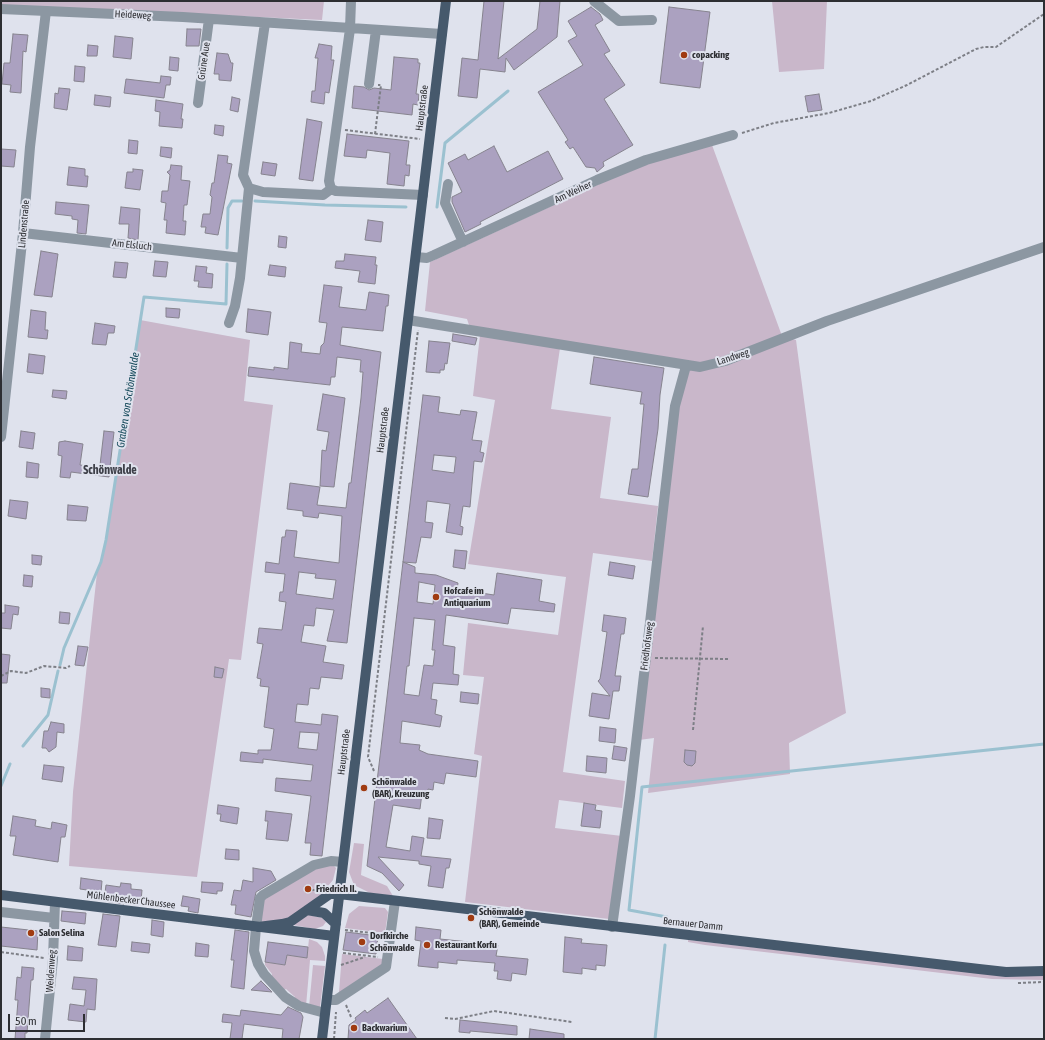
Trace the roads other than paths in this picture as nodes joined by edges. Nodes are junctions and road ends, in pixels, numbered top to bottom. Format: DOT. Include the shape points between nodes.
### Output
graph roads {
  1 [pos="351,1"];
  2 [pos="446,1"];
  3 [pos="594,1"];
  4 [pos="1,9"];
  5 [pos="46,11"];
  6 [pos="209,19"];
  7 [pos="652,20"];
  8 [pos="265,23"];
  9 [pos="350,29"];
  10 [pos="376,30"];
  11 [pos="442,34"];
  12 [pos="369,84"];
  13 [pos="198,103"];
  14 [pos="734,135"];
  15 [pos="448,184"];
  16 [pos="249,188"];
  17 [pos="330,189"];
  18 [pos="423,195"];
  19 [pos="23,233"];
  20 [pos="463,242"];
  21 [pos="1044,247"];
  22 [pos="416,257"];
  23 [pos="242,258"];
  24 [pos="408,320"];
  25 [pos="229,322"];
  26 [pos="686,366"];
  27 [pos="3,405"];
  28 [pos="1,437"];
  29 [pos="343,862"];
  30 [pos="339,894"];
  31 [pos="1,895"];
  32 [pos="395,901"];
  33 [pos="55,902"];
  34 [pos="307,910"];
  35 [pos="1,912"];
  36 [pos="54,918"];
  37 [pos="257,927"];
  38 [pos="340,927"];
  39 [pos="612,927"];
  40 [pos="334,936"];
  41 [pos="1044,971"];
  42 [pos="327,1000"];
  43 [pos="325,1013"];
  44 [pos="45,1039"];
  45 [pos="322,1039"];
  1 -- 9 [label="street"];
  2 -- 11 [label="main road, Hauptstraße"];
  3 -- 7 [label="street" via="619,21"];
  4 -- 5 [label="street, Heideweg"];
  5 -- 6 [label="street, Heideweg"];
  5 -- 19 [label="street, Lindenstraße" via="30,146"];
  6 -- 8 [label="street, Heideweg"];
  6 -- 13 [label="street, Grüne Aue"];
  8 -- 9 [label="street, Heideweg"];
  8 -- 16 [label="street" via="243,175"];
  9 -- 10 [label="street, Heideweg"];
  9 -- 17 [label="street"];
  10 -- 11 [label="street, Heideweg"];
  10 -- 12 [label="street"];
  11 -- 18 [label="main road, Hauptstraße"];
  14 -- 20 [label="street, Am Weiher" via="646,160"];
  15 -- 20 [label="street" via="445,203"];
  16 -- 17 [label="street" via="263,192 323,195"];
  16 -- 23 [label="street"];
  17 -- 18 [label="street"];
  18 -- 22 [label="main road, Hauptstraße"];
  19 -- 23 [label="street, Am Elsluch"];
  19 -- 27 [label="street, Lindenstraße"];
  20 -- 22 [label="street, Am Weiher" via="427,258"];
  21 -- 26 [label="street, Landweg" via="827,322 725,361 700,367"];
  22 -- 24 [label="main road, Hauptstraße"];
  23 -- 25 [label="street" via="235,306"];
  24 -- 26 [label="street, Landweg"];
  24 -- 29 [label="main road, Hauptstraße"];
  26 -- 39 [label="street, Friedhofsweg" via="675,406"];
  27 -- 28 [label="street, Lindenstraße"];
  29 -- 30 [label="main road, Hauptstraße"];
  29 -- 37 [label="street" via="331,861 314,865 263,895 260,898"];
  30 -- 32 [label="main road, Bernauer Damm"];
  30 -- 34 [label="main road, Mühlenbecker Chaussee" via="330,894"];
  30 -- 38 [label="main road, Hauptstraße"];
  31 -- 33 [label="main road, Mühlenbecker Chaussee"];
  32 -- 39 [label="main road, Bernauer Damm"];
  32 -- 42 [label="street" via="386,967 336,1000"];
  33 -- 36 [label="street, Weidenweg"];
  33 -- 37 [label="main road, Mühlenbecker Chaussee"];
  34 -- 37 [label="main road, Mühlenbecker Chaussee" via="290,922"];
  34 -- 38 [label="main road" via="324,913"];
  35 -- 36 [label="street"];
  36 -- 44 [label="street, Weidenweg" via="53,959"];
  37 -- 40 [label="main road, Mühlenbecker Chaussee"];
  37 -- 43 [label="street" via="254,951 264,974 285,997 299,1006"];
  38 -- 40 [label="main road, Hauptstraße"];
  39 -- 41 [label="main road, Bernauer Damm" via="1000,971"];
  40 -- 42 [label="main road, Hauptstraße"];
  42 -- 43 [label="main road, Hauptstraße"];
  43 -- 45 [label="main road, Hauptstraße"];
}
